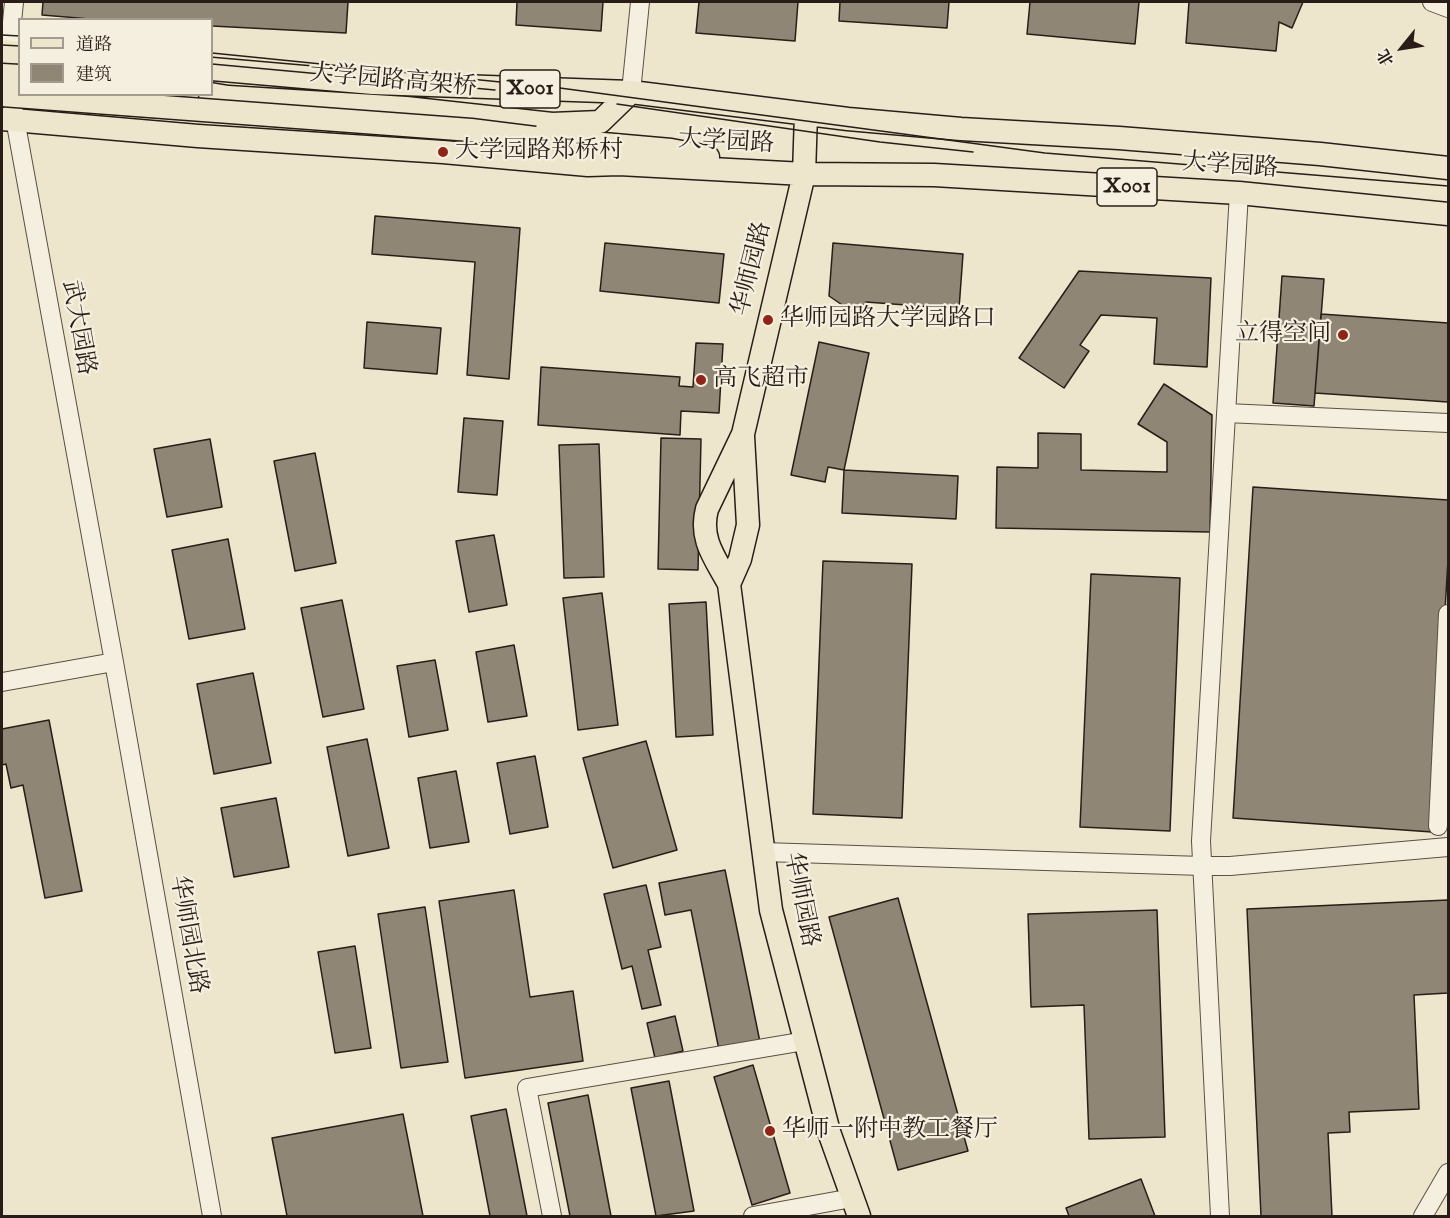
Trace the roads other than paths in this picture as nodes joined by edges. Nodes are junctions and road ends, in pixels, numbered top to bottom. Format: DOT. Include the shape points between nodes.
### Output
graph roads {
  1 [pos="14,2"];
  2 [pos="640,2"];
  3 [pos="1431,2"];
  4 [pos="1449,9"];
  5 [pos="10,52"];
  6 [pos="213,69"];
  7 [pos="2,75"];
  8 [pos="18,76"];
  9 [pos="631,92"];
  10 [pos="213,94"];
  11 [pos="2,95"];
  12 [pos="806,114"];
  13 [pos="8,120"];
  14 [pos="535,130"];
  15 [pos="1449,168"];
  16 [pos="804,174"];
  17 [pos="1239,193"];
  18 [pos="1449,214"];
  19 [pos="1226,413"];
  20 [pos="1449,423"];
  21 [pos="743,434"];
  22 [pos="729,584"];
  23 [pos="1449,614"];
  24 [pos="114,662"];
  25 [pos="2,682"];
  26 [pos="1438,826"];
  27 [pos="1449,847"];
  28 [pos="763,852"];
  29 [pos="1202,866"];
  30 [pos="805,1041"];
  31 [pos="1449,1173"];
  32 [pos="856,1207"];
  33 [pos="212,1216"];
  34 [pos="552,1216"];
  35 [pos="753,1216"];
  36 [pos="1220,1216"];
  37 [pos="1423,1216"];
  1 -- 5 [label="street, 武大园路"];
  2 -- 9 [label="street"];
  3 -- 4 [label="street"];
  5 -- 13 [label="street, 武大园路"];
  6 -- 9 [label="main road, 大学园路 / X001" via="373,83"];
  7 -- 8 [label="main road, bridge"];
  9 -- 12 [label="main road, 大学园路 / X001"];
  9 -- 14 [label="main road, 大学园路高架桥" via="600,122 552,124"];
  10 -- 14 [label="main road, 大学园路高架桥" via="406,108"];
  11 -- 14 [label="main road, X001, bridge" via="471,130"];
  12 -- 15 [label="main road, 大学园路 / X001" via="1320,154"];
  12 -- 16 [label="main road, 华师园路"];
  13 -- 16 [label="main road, 大学园路 / X001" via="588,165"];
  13 -- 24 [label="street, 武大园路"];
  14 -- 16 [label="main road"];
  16 -- 17 [label="main road, 大学园路 / X001" via="934,175"];
  16 -- 21 [label="main road, 华师园路"];
  17 -- 18 [label="main road, 大学园路 / X001"];
  17 -- 19 [label="street"];
  19 -- 20 [label="street"];
  19 -- 29 [label="street"];
  21 -- 22 [label="main road" via="748,525 740,560"];
  21 -- 22 [label="main road" via="704,520 705,538"];
  22 -- 28 [label="main road, 华师园路"];
  23 -- 26 [label="street"];
  24 -- 25 [label="street"];
  24 -- 33 [label="street, 华师园北路"];
  27 -- 29 [label="street"];
  28 -- 29 [label="street"];
  28 -- 30 [label="main road, 华师园路" via="771,910"];
  29 -- 36 [label="street"];
  30 -- 32 [label="main road, 华师园路" via="829,1132"];
  30 -- 34 [label="street" via="527,1088"];
  31 -- 37 [label="street"];
  32 -- 35 [label="street"];
}
